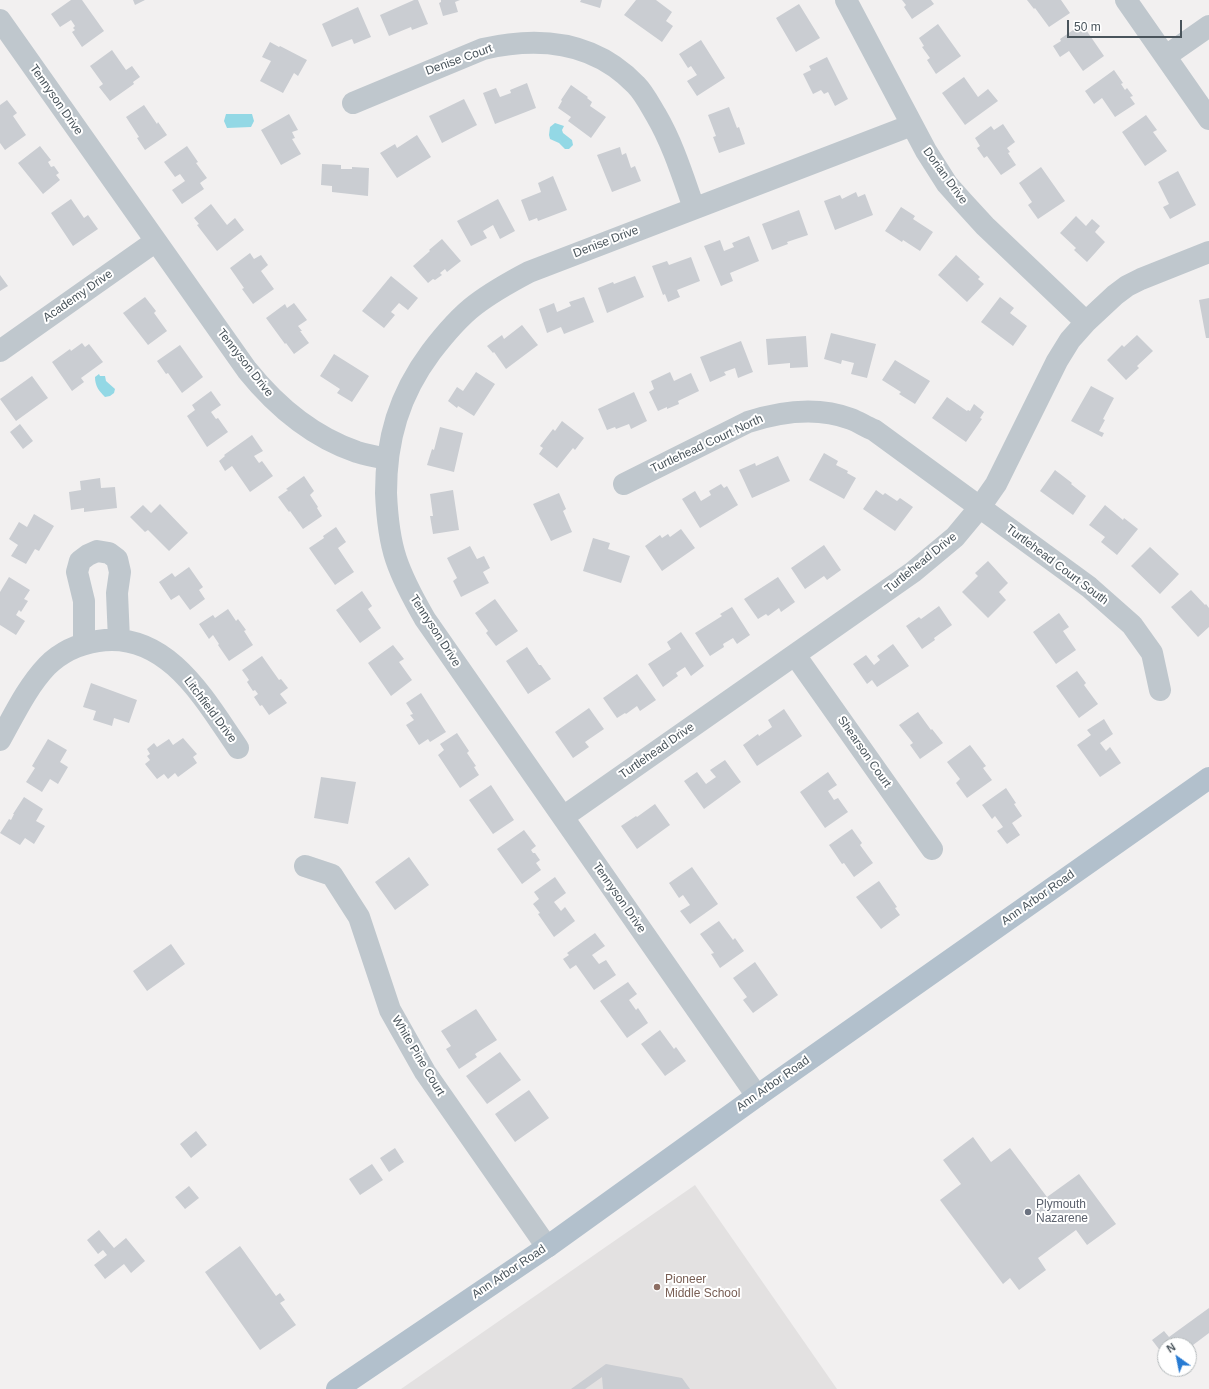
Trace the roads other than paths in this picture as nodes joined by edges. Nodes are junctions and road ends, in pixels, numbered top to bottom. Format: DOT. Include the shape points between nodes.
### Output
graph roads {
  1 [pos="846,0"];
  2 [pos="1126,0"];
  3 [pos="0,20"];
  4 [pos="1209,26"];
  5 [pos="1166,56"];
  6 [pos="353,103"];
  7 [pos="1209,119"];
  8 [pos="912,125"];
  9 [pos="694,208"];
  10 [pos="156,241"];
  11 [pos="1209,252"];
  12 [pos="1086,322"];
  13 [pos="0,351"];
  14 [pos="387,460"];
  15 [pos="624,484"];
  16 [pos="980,507"];
  17 [pos="119,640"];
  18 [pos="84,643"];
  19 [pos="795,655"];
  20 [pos="1160,690"];
  21 [pos="0,740"];
  22 [pos="238,748"];
  23 [pos="1209,778"];
  24 [pos="563,817"];
  25 [pos="932,849"];
  26 [pos="305,866"];
  27 [pos="757,1096"];
  28 [pos="547,1247"];
  29 [pos="337,1389"];
  1 -- 8 [label="street, Dorian Drive"];
  2 -- 5 [label="street"];
  3 -- 10 [label="street, Tennyson Drive"];
  4 -- 5 [label="street"];
  5 -- 7 [label="street"];
  6 -- 9 [label="street, Denise Court" via="483,49 524,42 568,45 605,60 637,85 666,134"];
  8 -- 9 [label="street, Denise Drive"];
  8 -- 12 [label="street, Dorian Drive" via="933,164 963,202"];
  9 -- 14 [label="street, Denise Drive" via="529,272 500,287 474,305 442,338 412,381 395,420"];
  10 -- 13 [label="street, Academy Drive"];
  10 -- 14 [label="street, Tennyson Drive" via="247,370 274,401 299,421 327,438 356,451"];
  11 -- 12 [label="street, Turtlehead Drive" via="1127,286"];
  12 -- 16 [label="street, Turtlehead Drive" via="1070,340 1057,361 999,478"];
  14 -- 24 [label="street, Tennyson Drive" via="389,531 396,559 409,592 425,619"];
  15 -- 16 [label="street, Turtlehead Court North" via="748,422 782,412 812,411 851,419 874,430"];
  16 -- 19 [label="street, Turtlehead Drive" via="955,537 913,572"];
  16 -- 20 [label="street, Turtlehead Court South" via="1089,587 1132,625 1152,653"];
  17 -- 18 [label="street, Litchfield Drive"];
  17 -- 18 [label="street" via="119,566 117,560 109,553 97,551 80,561 78,572 84,601"];
  17 -- 22 [label="street, Litchfield Drive" via="153,651 180,670 196,688"];
  18 -- 21 [label="street, Litchfield Drive" via="58,656 40,674"];
  19 -- 24 [label="street, Turtlehead Drive"];
  19 -- 25 [label="street, Shearson Court"];
  23 -- 27 [label="main road, Ann Arbor Road"];
  24 -- 27 [label="street, Tennyson Drive"];
  26 -- 28 [label="street, White Pine Court" via="332,875 360,917 390,1010 425,1072"];
  27 -- 28 [label="main road, Ann Arbor Road"];
  28 -- 29 [label="main road, Ann Arbor Road"];
}
